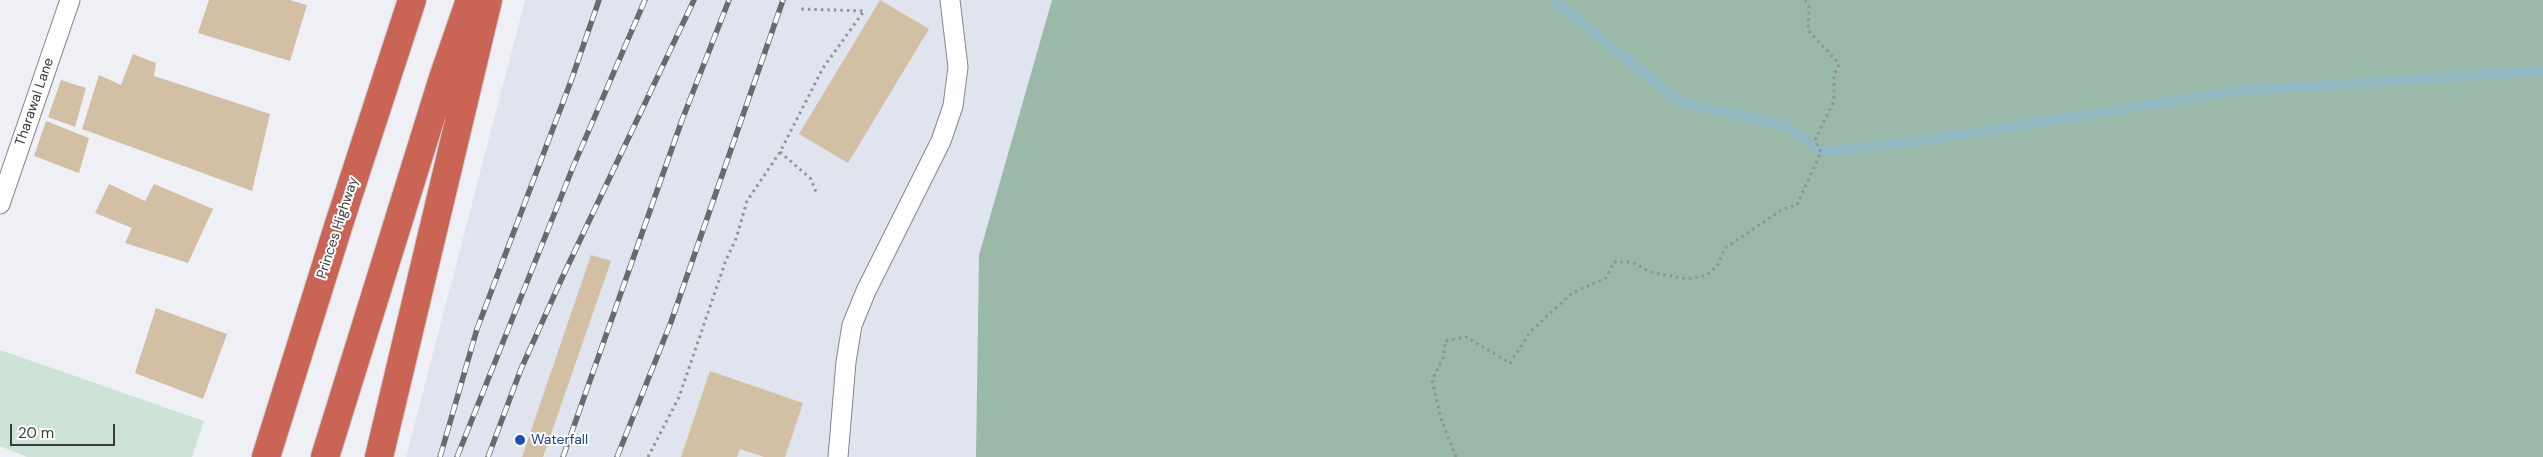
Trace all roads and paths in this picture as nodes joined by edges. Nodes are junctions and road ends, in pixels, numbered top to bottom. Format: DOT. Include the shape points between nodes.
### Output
graph roads {
  1 [pos="70,0"];
  2 [pos="412,0"];
  3 [pos="470,0"];
  4 [pos="488,0"];
  5 [pos="950,0"];
  6 [pos="1804,0"];
  7 [pos="801,9"];
  8 [pos="780,152"];
  9 [pos="816,192"];
  10 [pos="0,204"];
  11 [pos="266,457"];
  12 [pos="325,457"];
  13 [pos="379,457"];
  14 [pos="648,457"];
  15 [pos="838,457"];
  16 [pos="1456,457"];
  1 -- 10 [label="lane, Tharawal Lane"];
  2 -- 11 [label="highway, Princes Highway"];
  3 -- 12 [label="highway"];
  4 -- 13 [label="highway"];
  5 -- 15 [label="lane" via="958,67 953,106 941,141 866,291 852,326"];
  6 -- 16 [label="path" via="1809,7 1808,30 1839,64 1834,76 1834,101 1815,140 1821,152 1797,205 1782,209 1725,248 1718,266 1707,275 1687,278 1650,272 1632,262 1614,262 1606,278 1572,293 1531,331 1510,363 1466,337 1445,341 1444,356 1432,380 1441,419"];
  7 -- 8 [label="path" via="864,11 823,68"];
  8 -- 9 [label="path" via="811,179"];
  8 -- 14 [label="path" via="747,202 679,397"];
}
